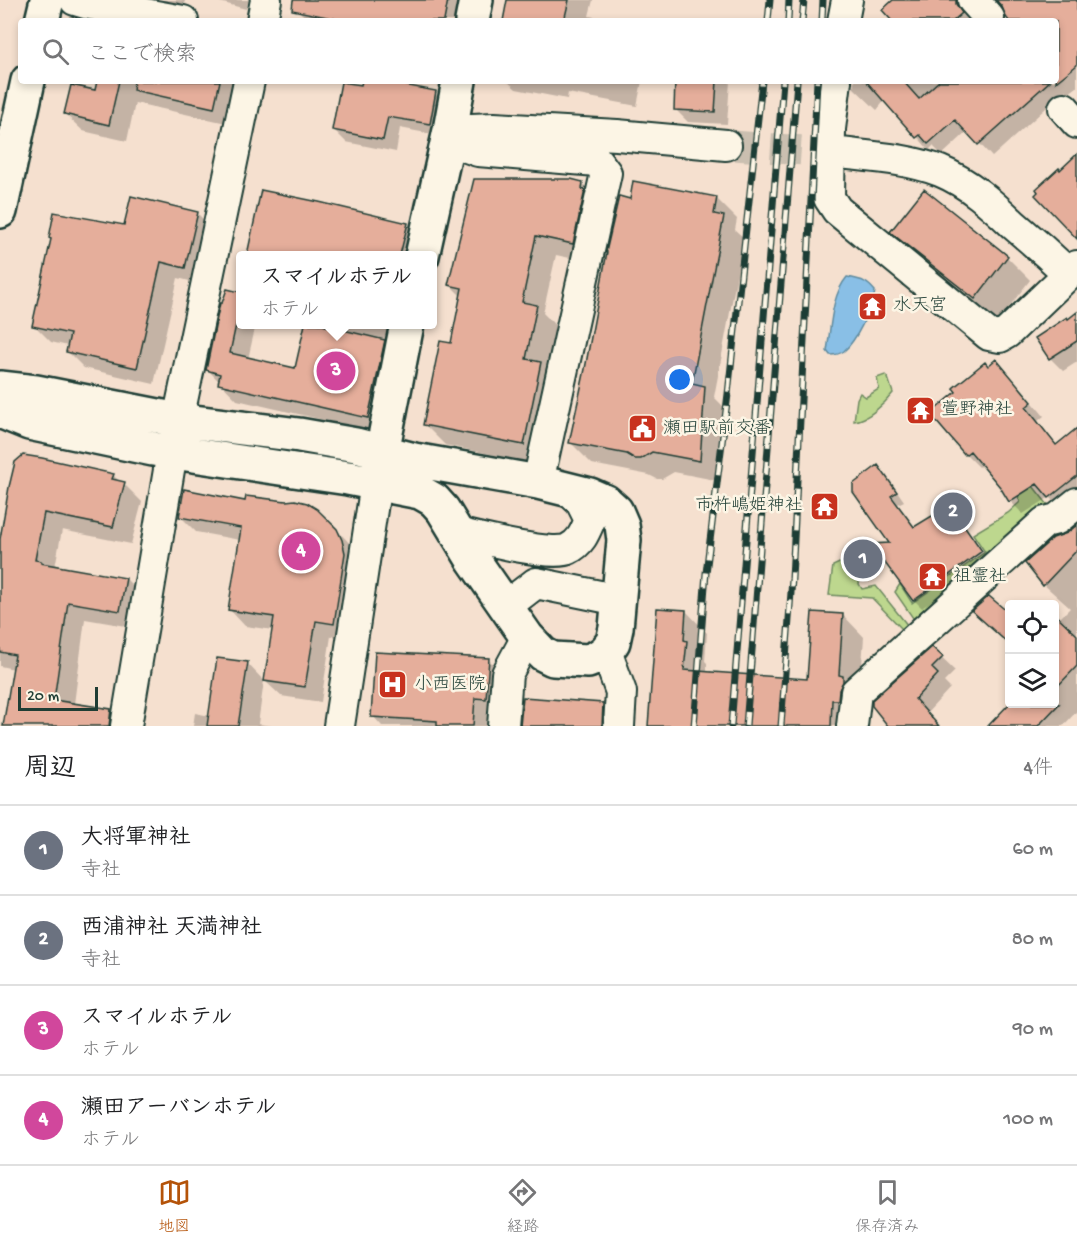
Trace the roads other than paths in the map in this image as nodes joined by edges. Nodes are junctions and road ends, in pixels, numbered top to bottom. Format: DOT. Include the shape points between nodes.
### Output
graph roads {
  1 [pos="47,0"];
  2 [pos="75,0"];
  3 [pos="266,0"];
  4 [pos="476,0"];
  5 [pos="847,0"];
  6 [pos="43,18"];
  7 [pos="167,18"];
  8 [pos="263,18"];
  9 [pos="473,18"];
  10 [pos="844,18"];
  11 [pos="27,84"];
  12 [pos="248,84"];
  13 [pos="458,84"];
  14 [pos="836,84"];
  15 [pos="450,130"];
  16 [pos="726,145"];
  17 [pos="840,153"];
  18 [pos="0,211"];
  19 [pos="423,251"];
  20 [pos="1073,270"];
  21 [pos="406,329"];
  22 [pos="0,388"];
  23 [pos="0,410"];
  24 [pos="178,420"];
  25 [pos="172,452"];
  26 [pos="382,452"];
  27 [pos="376,483"];
  28 [pos="553,486"];
  29 [pos="1077,503"];
  30 [pos="457,533"];
  31 [pos="619,600"];
  32 [pos="506,606"];
  33 [pos="526,637"];
  34 [pos="606,651"];
  35 [pos="126,726"];
  36 [pos="339,726"];
  37 [pos="503,726"];
  38 [pos="619,726"];
  39 [pos="852,726"];
  1 -- 6 [label="main road"];
  2 -- 7 [label="street"];
  3 -- 8 [label="street"];
  4 -- 9 [label="main road"];
  5 -- 10 [label="street"];
  11 -- 18 [label="main road"];
  12 -- 24 [label="street"];
  13 -- 15 [label="main road"];
  14 -- 20 [label="street" via="830,129 829,198 862,232 989,335 1000,337 1014,327"];
  15 -- 16 [label="street" via="506,128"];
  15 -- 19 [label="main road"];
  15 -- 28 [label="street" via="464,146 478,151 597,161 606,173"];
  17 -- 20 [label="street" via="918,164 961,182"];
  21 -- 26 [label="main road"];
  22 -- 24 [label="main road"];
  23 -- 25 [label="main road" via="28,423"];
  24 -- 26 [label="main road" via="299,435"];
  25 -- 27 [label="main road"];
  25 -- 35 [label="street"];
  26 -- 27 [label="main road"];
  26 -- 28 [label="main road"];
  27 -- 30 [label="main road" via="420,492 434,500"];
  27 -- 36 [label="street"];
  28 -- 30 [label="street" via="581,502 590,520 582,539 567,550 550,552"];
  28 -- 31 [label="main road" via="590,495 616,511 624,540"];
  29 -- 39 [label="street" via="1057,519 1046,522 856,692"];
  30 -- 32 [label="main road"];
  31 -- 32 [label="street" via="536,583"];
  31 -- 34 [label="main road" via="615,635"];
  32 -- 33 [label="main road"];
  33 -- 34 [label="main road" via="553,659 588,661"];
  33 -- 37 [label="street" via="507,674"];
  34 -- 38 [label="street" via="621,692"];
}
